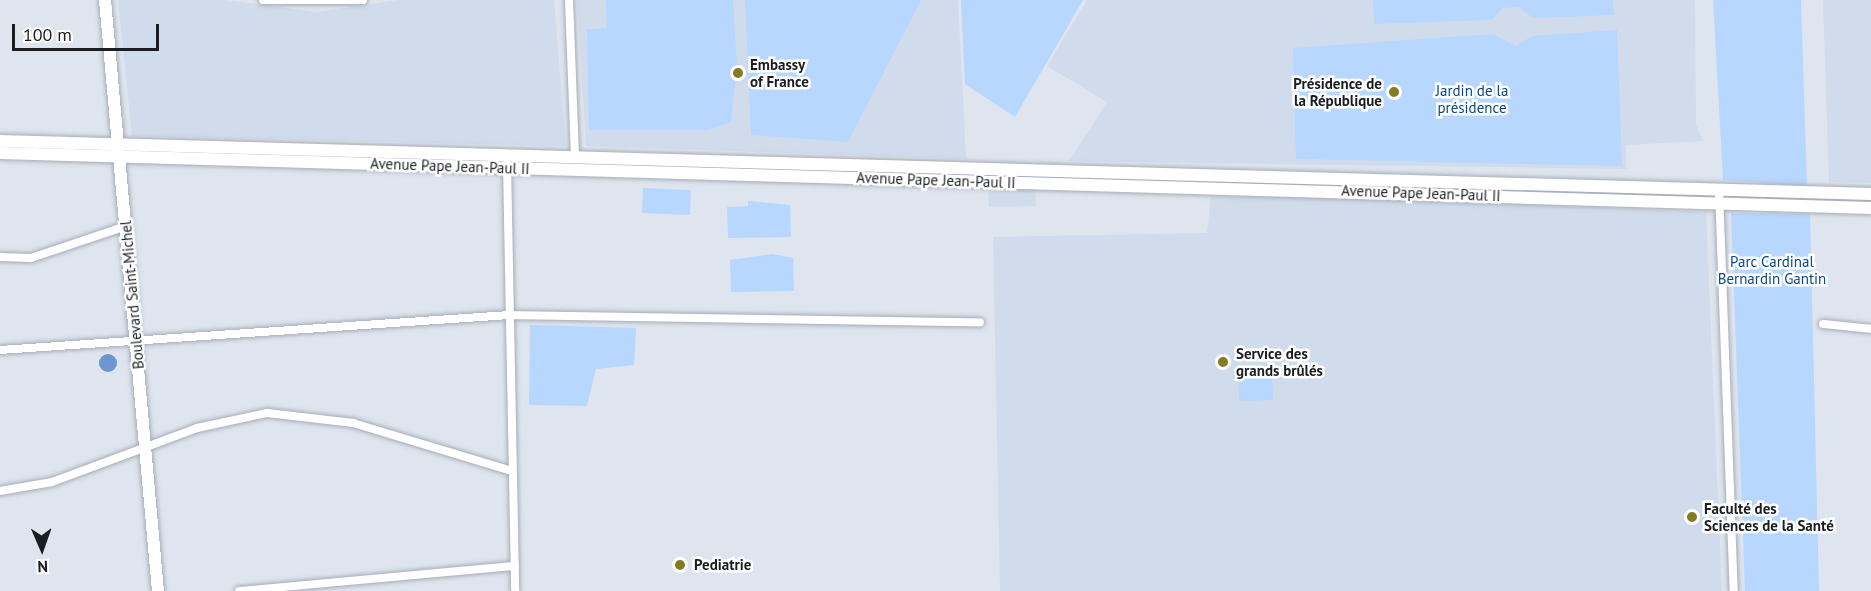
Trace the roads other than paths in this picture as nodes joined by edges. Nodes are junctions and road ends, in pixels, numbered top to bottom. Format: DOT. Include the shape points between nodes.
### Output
graph roads {
  1 [pos="105,0"];
  2 [pos="263,0"];
  3 [pos="363,0"];
  4 [pos="569,0"];
  5 [pos="0,141"];
  6 [pos="119,149"];
  7 [pos="0,153"];
  8 [pos="575,158"];
  9 [pos="507,162"];
  10 [pos="1076,178"];
  11 [pos="1871,194"];
  12 [pos="1719,197"];
  13 [pos="1871,208"];
  14 [pos="126,226"];
  15 [pos="0,257"];
  16 [pos="510,315"];
  17 [pos="980,322"];
  18 [pos="1822,324"];
  19 [pos="1871,329"];
  20 [pos="136,338"];
  21 [pos="0,351"];
  22 [pos="146,448"];
  23 [pos="512,471"];
  24 [pos="0,491"];
  25 [pos="515,566"];
  26 [pos="158,591"];
  27 [pos="239,591"];
  28 [pos="515,591"];
  29 [pos="1734,591"];
  1 -- 6 [label="main road, Boulevard Saint-Michel"];
  2 -- 3 [label="street"];
  4 -- 8 [label="street"];
  5 -- 6 [label="main road, Avenue Pape Jean-Paul II"];
  6 -- 7 [label="main road, Avenue Pape Jean-Paul II"];
  6 -- 9 [label="main road, Avenue Pape Jean-Paul II"];
  6 -- 14 [label="main road, Boulevard Saint-Michel"];
  8 -- 9 [label="main road, Avenue Pape Jean-Paul II"];
  8 -- 10 [label="main road, Avenue Pape Jean-Paul II"];
  9 -- 10 [label="main road, Avenue Pape Jean-Paul II"];
  9 -- 16 [label="street"];
  10 -- 12 [label="main road, Avenue Pape Jean-Paul II"];
  11 -- 12 [label="main road, Avenue Pape Jean-Paul II"];
  12 -- 13 [label="main road, Avenue Pape Jean-Paul II"];
  12 -- 29 [label="street"];
  14 -- 15 [label="street" via="31,258"];
  14 -- 20 [label="main road, Boulevard Saint-Michel"];
  16 -- 17 [label="street"];
  16 -- 20 [label="street"];
  16 -- 23 [label="street"];
  18 -- 19 [label="street"];
  20 -- 21 [label="street"];
  20 -- 22 [label="main road, Boulevard Saint-Michel"];
  22 -- 23 [label="street" via="224,420 297,414 380,429"];
  22 -- 24 [label="street" via="52,482"];
  22 -- 26 [label="main road, Boulevard Saint-Michel"];
  23 -- 25 [label="street"];
  25 -- 27 [label="street"];
  25 -- 28 [label="street"];
}
